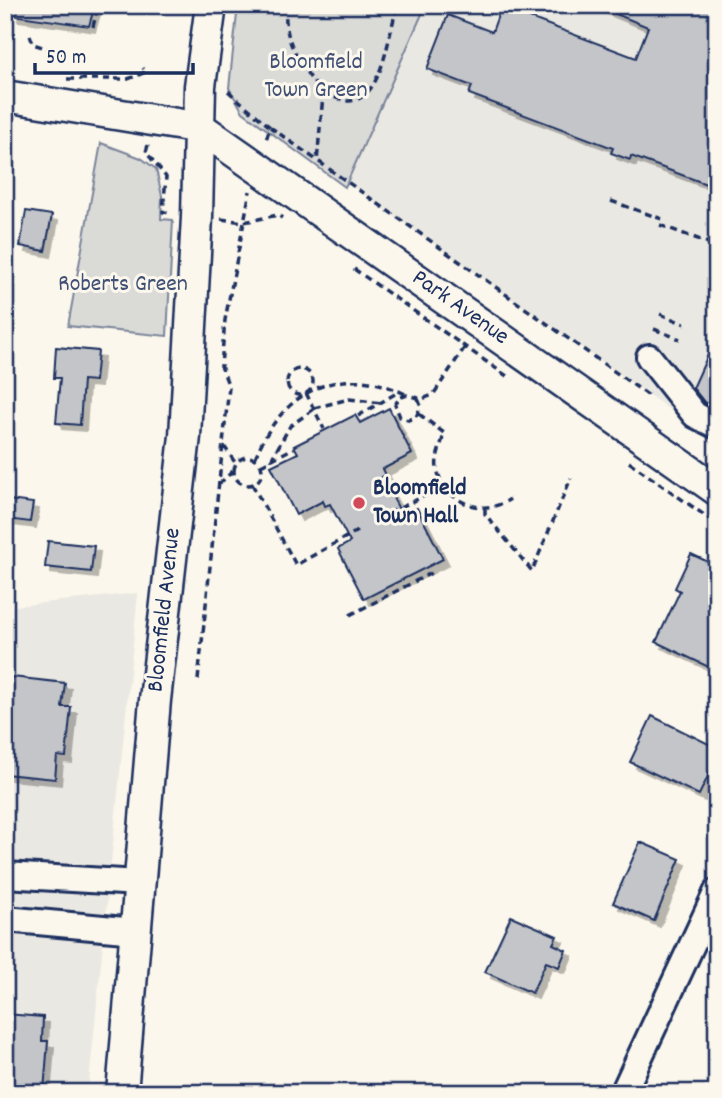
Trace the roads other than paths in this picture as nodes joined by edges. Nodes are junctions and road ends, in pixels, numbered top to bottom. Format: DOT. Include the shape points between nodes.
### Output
graph roads {
  1 [pos="211,5"];
  2 [pos="5,96"];
  3 [pos="201,128"];
  4 [pos="649,357"];
  5 [pos="717,426"];
  6 [pos="717,490"];
  7 [pos="5,875"];
  8 [pos="139,883"];
  9 [pos="717,891"];
  10 [pos="5,919"];
  11 [pos="136,931"];
  12 [pos="122,1093"];
  13 [pos="623,1093"];
  1 -- 3 [label="main road, Bloomfield Avenue" via="200,86"];
  2 -- 3 [label="main road"];
  3 -- 6 [label="main road, Park Avenue"];
  3 -- 8 [label="main road, Bloomfield Avenue" via="185,436"];
  4 -- 5 [label="street" via="695,415"];
  7 -- 8 [label="street"];
  8 -- 11 [label="main road, Bloomfield Avenue"];
  9 -- 13 [label="street"];
  10 -- 11 [label="street"];
  11 -- 12 [label="main road, Bloomfield Avenue"];
}
